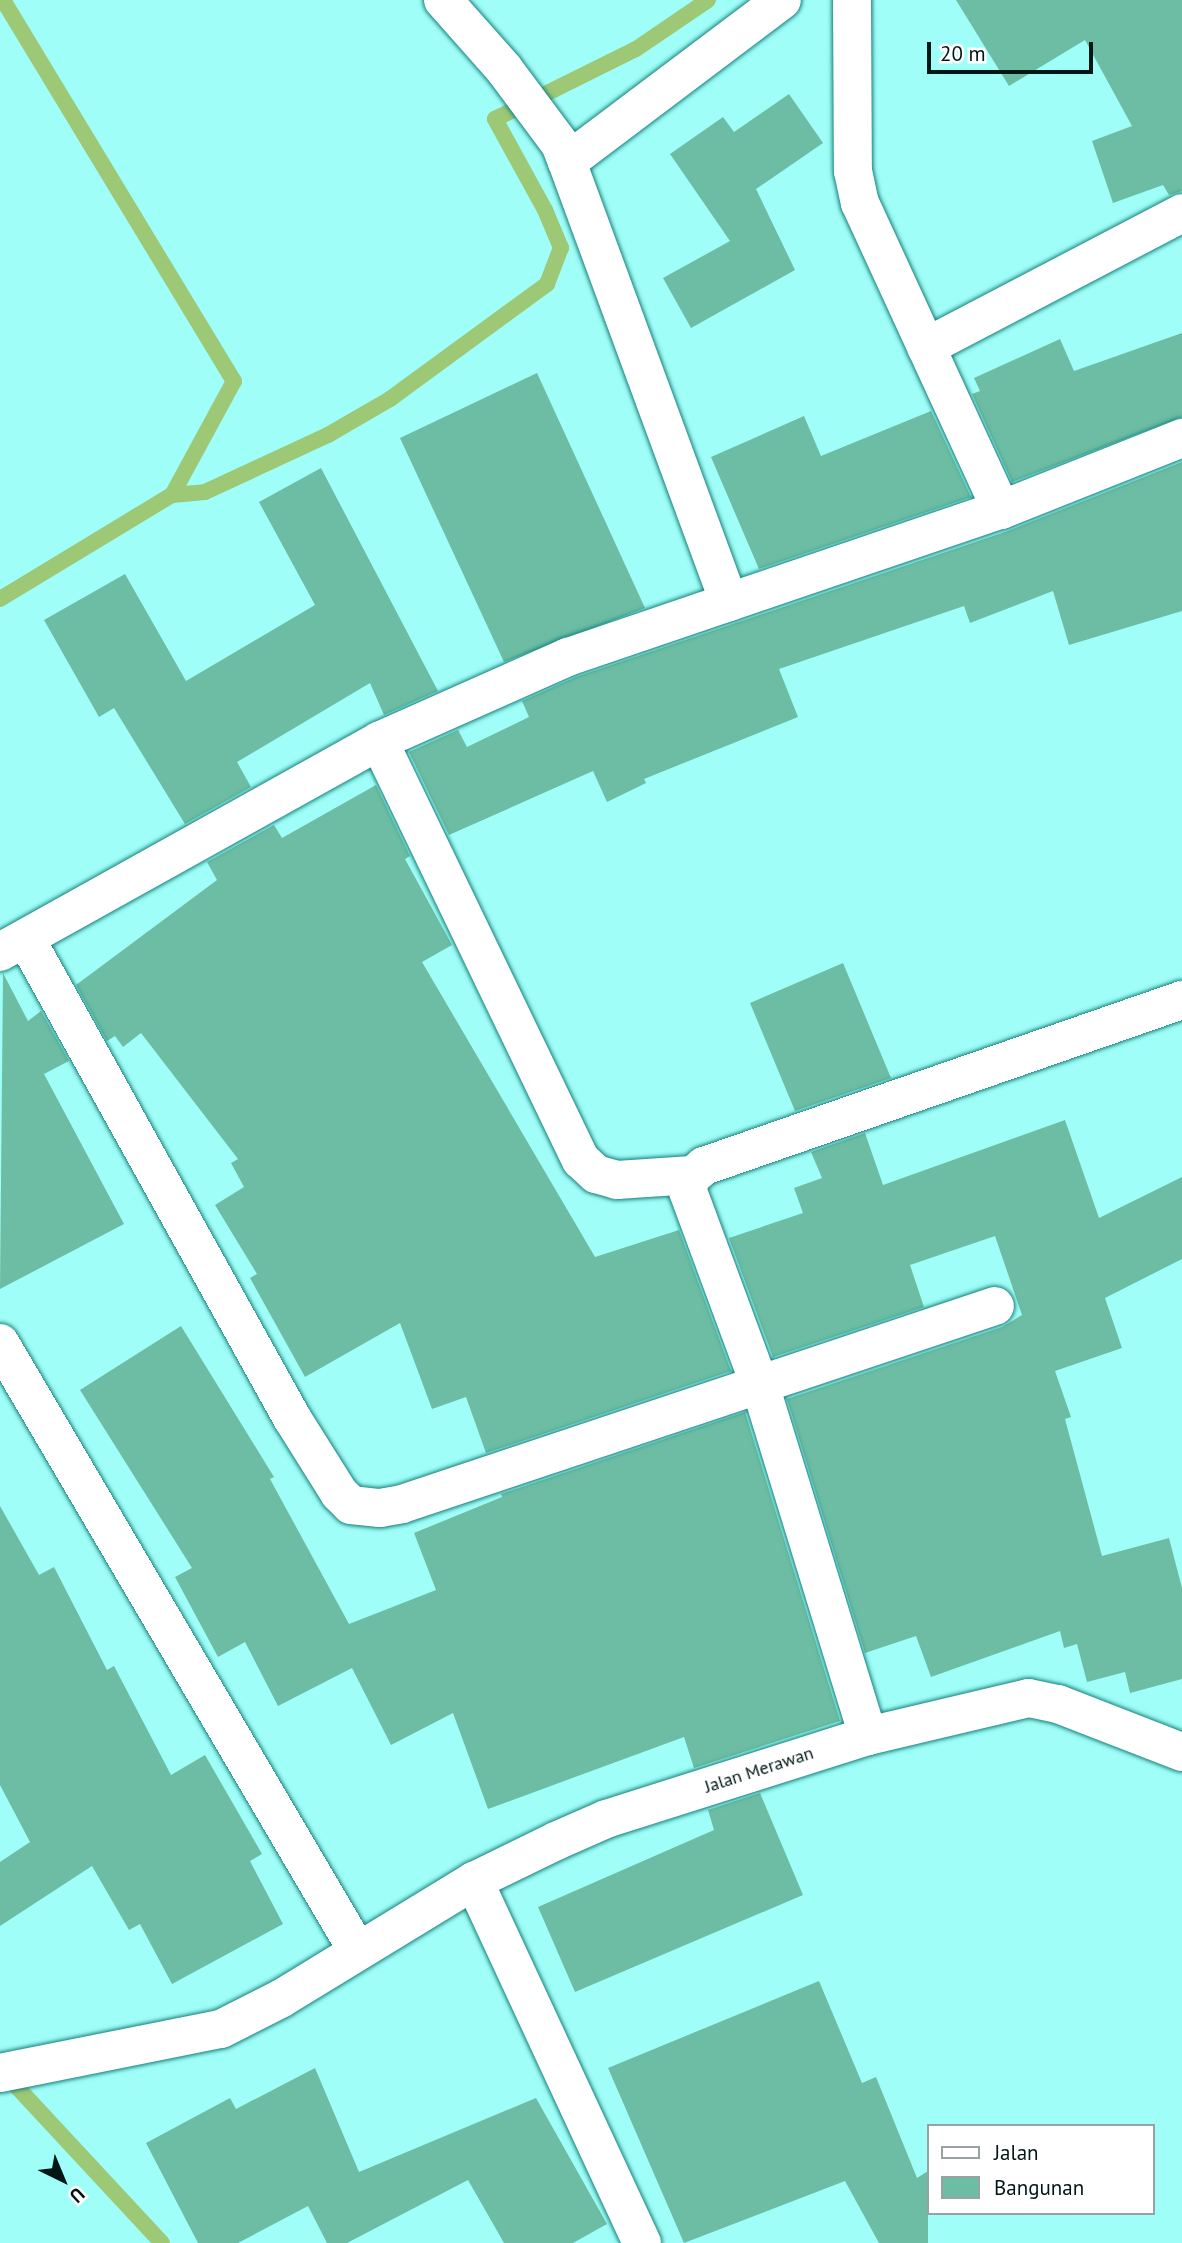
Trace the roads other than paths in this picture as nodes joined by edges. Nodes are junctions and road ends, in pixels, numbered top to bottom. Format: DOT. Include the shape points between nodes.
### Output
graph roads {
  1 [pos="443,0"];
  2 [pos="782,0"];
  3 [pos="852,0"];
  4 [pos="564,153"];
  5 [pos="1182,213"];
  6 [pos="926,347"];
  7 [pos="1182,438"];
  8 [pos="1001,510"];
  9 [pos="729,602"];
  10 [pos="379,741"];
  11 [pos="13,946"];
  12 [pos="1182,1000"];
  13 [pos="692,1175"];
  14 [pos="995,1306"];
  15 [pos="0,1343"];
  16 [pos="760,1386"];
  17 [pos="868,1736"];
  18 [pos="1182,1752"];
  19 [pos="474,1881"];
  20 [pos="357,1950"];
  21 [pos="0,2073"];
  22 [pos="642,2243"];
  1 -- 4 [label="street" via="504,69"];
  2 -- 4 [label="street"];
  3 -- 6 [label="street" via="853,171 860,203"];
  4 -- 9 [label="street"];
  5 -- 6 [label="street"];
  6 -- 8 [label="street"];
  7 -- 8 [label="street"];
  8 -- 9 [label="street"];
  9 -- 10 [label="street" via="568,657"];
  10 -- 11 [label="street"];
  10 -- 13 [label="street" via="581,1160 596,1174 617,1180"];
  11 -- 16 [label="street" via="292,1418 351,1505 380,1508 402,1504"];
  12 -- 13 [label="street" via="938,1082 704,1166"];
  13 -- 16 [label="street" via="688,1191"];
  14 -- 16 [label="street"];
  15 -- 20 [label="street"];
  16 -- 17 [label="street"];
  17 -- 18 [label="street, Jalan Merawan" via="1029,1698 1058,1704"];
  17 -- 19 [label="street, Jalan Merawan" via="607,1819"];
  19 -- 20 [label="street, Jalan Merawan"];
  19 -- 22 [label="street"];
  20 -- 21 [label="street, Jalan Merawan" via="282,1998 221,2029"];
}
